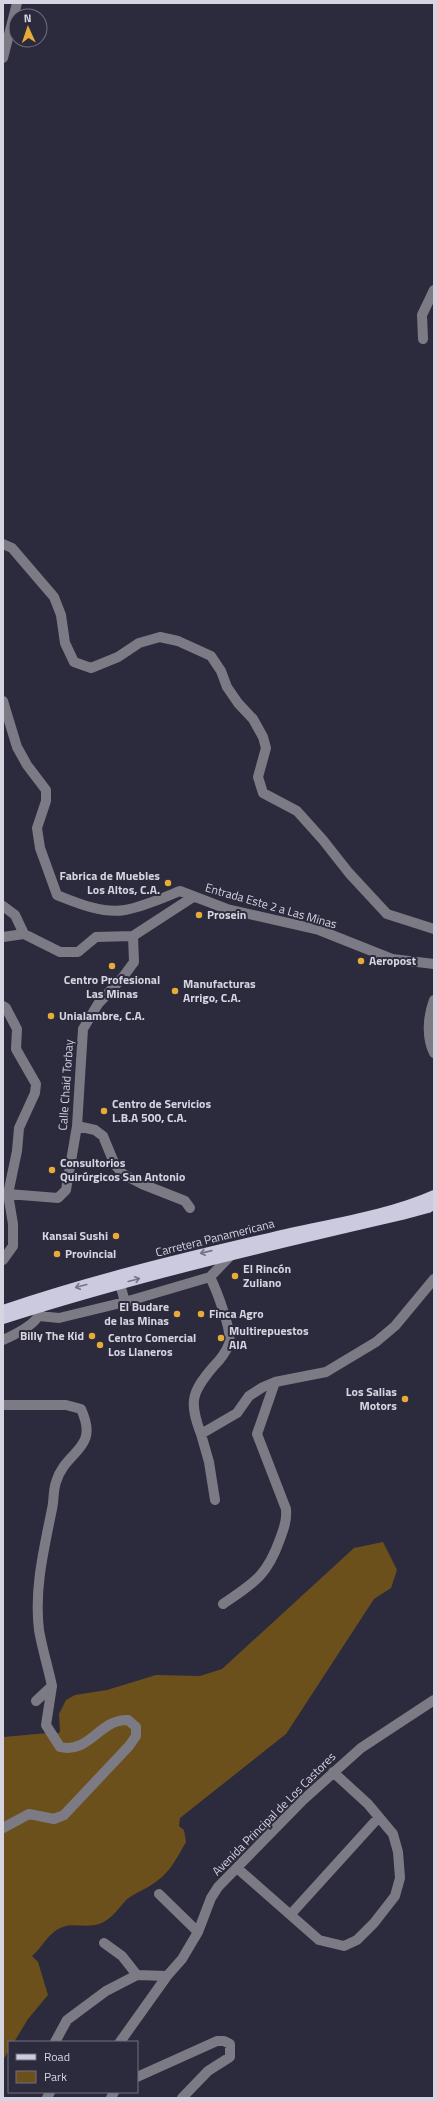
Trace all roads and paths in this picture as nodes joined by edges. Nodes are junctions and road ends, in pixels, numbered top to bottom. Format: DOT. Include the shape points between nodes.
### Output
graph roads {
  1 [pos="16,3"];
  2 [pos="3,58"];
  3 [pos="434,290"];
  4 [pos="423,339"];
  5 [pos="3,544"];
  6 [pos="3,701"];
  7 [pos="194,897"];
  8 [pos="3,906"];
  9 [pos="434,929"];
  10 [pos="24,934"];
  11 [pos="133,936"];
  12 [pos="3,937"];
  13 [pos="434,964"];
  14 [pos="434,1000"];
  15 [pos="3,1006"];
  16 [pos="434,1053"];
  17 [pos="77,1126"];
  18 [pos="8,1194"];
  19 [pos="434,1195"];
  20 [pos="432,1206"];
  21 [pos="190,1208"];
  22 [pos="233,1253"];
  23 [pos="3,1260"];
  24 [pos="210,1277"];
  25 [pos="434,1279"];
  26 [pos="120,1284"];
  27 [pos="125,1302"];
  28 [pos="3,1310"];
  29 [pos="40,1311"];
  30 [pos="3,1319"];
  31 [pos="3,1340"];
  32 [pos="275,1382"];
  33 [pos="3,1405"];
  34 [pos="201,1434"];
  35 [pos="215,1500"];
  36 [pos="222,1604"];
  37 [pos="52,1686"];
  38 [pos="434,1700"];
  39 [pos="36,1701"];
  40 [pos="333,1772"];
  41 [pos="379,1817"];
  42 [pos="3,1828"];
  43 [pos="237,1868"];
  44 [pos="159,1894"];
  45 [pos="291,1914"];
  46 [pos="198,1932"];
  47 [pos="104,1944"];
  48 [pos="137,1975"];
  49 [pos="167,1976"];
  50 [pos="56,2041"];
  51 [pos="121,2041"];
  52 [pos="138,2078"];
  53 [pos="182,2098"];
  1 -- 2 [label="street"];
  3 -- 4 [label="street" via="422,315"];
  5 -- 9 [label="street" via="12,548 54,598 61,615 65,644 74,662 91,668 118,657 139,643 160,637 178,641 211,656 234,698 253,719 263,737 266,748 258,777 263,793 297,811 387,914"];
  6 -- 7 [label="street, Entrada Este 2 a Las Minas" via="18,747 27,765 46,790 46,801 37,828 40,848 57,895 101,909 123,910 180,891"];
  7 -- 11 [label="street"];
  7 -- 13 [label="street, Entrada Este 2 a Las Minas" via="227,909 319,930 392,959"];
  8 -- 10 [label="street" via="15,915"];
  10 -- 11 [label="street" via="69,954 78,952 96,937"];
  10 -- 12 [label="street"];
  11 -- 17 [label="street, Calle Chaid Torbay" via="134,962 98,1004 83,1030"];
  14 -- 16 [label="street" via="429,1035"];
  15 -- 18 [label="street" via="17,1029 16,1049 36,1084 35,1093 19,1128"];
  17 -- 18 [label="street, Calle Chaid Torbay" via="66,1190 58,1198"];
  17 -- 21 [label="street" via="95,1130 103,1136 115,1165 123,1174 185,1201"];
  18 -- 23 [label="street" via="14,1246"];
  19 -- 28 [label="main road, Carretera Panamericana, one-way" via="400,1208 200,1254"];
  20 -- 22 [label="main road, Carretera Panamericana"];
  22 -- 24 [label="street"];
  26 -- 22 [label="main road, Carretera Panamericana, one-way"];
  24 -- 27 [label="street"];
  24 -- 34 [label="street" via="219,1299 229,1344 194,1397 193,1412"];
  25 -- 32 [label="street" via="396,1326 376,1342 326,1372"];
  26 -- 27 [label="street"];
  26 -- 29 [label="main road, Carretera Panamericana"];
  27 -- 29 [label="street" via="59,1318"];
  29 -- 30 [label="main road, Carretera Panamericana"];
  29 -- 31 [label="street" via="22,1330"];
  32 -- 34 [label="street" via="249,1396 237,1413"];
  32 -- 36 [label="street" via="258,1434 287,1518 272,1561 255,1582"];
  33 -- 37 [label="street" via="66,1405 81,1409 87,1422 88,1435 65,1464 56,1482 42,1556 38,1595 40,1630"];
  34 -- 35 [label="street" via="209,1462"];
  37 -- 39 [label="street"];
  37 -- 42 [label="street" via="46,1725 60,1747 77,1748 113,1722 120,1720 128,1720 136,1727 136,1736 64,1815 54,1819 29,1814"];
  38 -- 40 [label="street, Avenida Principal de Los Castores" via="361,1748"];
  40 -- 41 [label="street"];
  40 -- 43 [label="street, Avenida Principal de Los Castores"];
  41 -- 45 [label="street"];
  41 -- 45 [label="street" via="393,1834 398,1852 400,1878 395,1896 374,1922 357,1940 344,1946 319,1940"];
  43 -- 45 [label="street"];
  43 -- 46 [label="street, Avenida Principal de Los Castores" via="211,1898"];
  44 -- 46 [label="street"];
  46 -- 49 [label="street, Avenida Principal de Los Castores" via="182,1959"];
  47 -- 48 [label="street" via="122,1956"];
  48 -- 49 [label="street"];
  48 -- 50 [label="street" via="106,1991 67,2020"];
  49 -- 51 [label="street, Avenida Principal de Los Castores"];
  52 -- 53 [label="street" via="217,2041 230,2044 230,2057 208,2070"];
}
